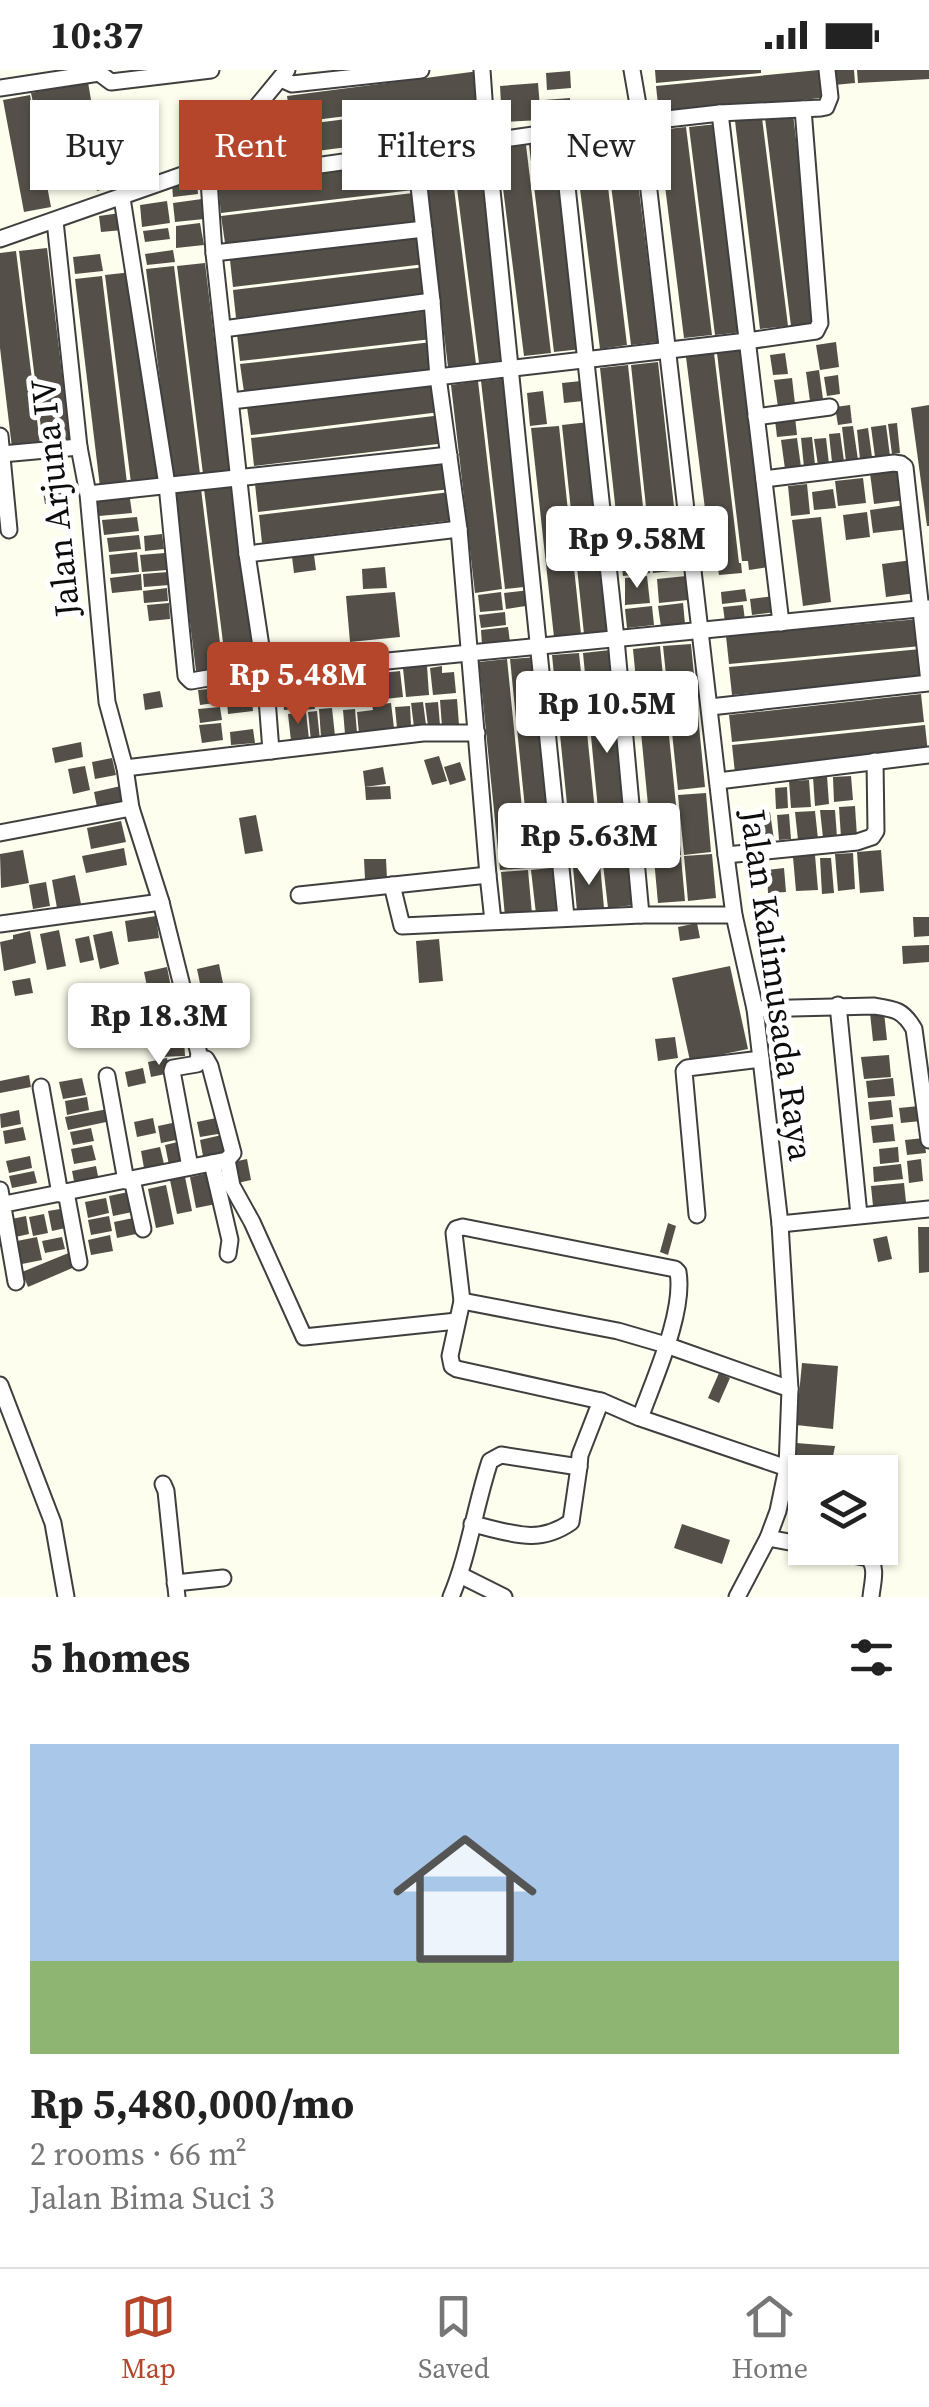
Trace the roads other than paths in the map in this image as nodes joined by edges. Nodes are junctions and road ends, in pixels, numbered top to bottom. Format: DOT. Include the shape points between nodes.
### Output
graph roads {
  1 [pos="211,70"];
  2 [pos="422,70"];
  3 [pos="482,70"];
  4 [pos="632,70"];
  5 [pos="827,70"];
  6 [pos="99,72"];
  7 [pos="174,72"];
  8 [pos="284,75"];
  9 [pos="0,88"];
  10 [pos="265,100"];
  11 [pos="484,100"];
  12 [pos="637,100"];
  13 [pos="803,110"];
  14 [pos="720,113"];
  15 [pos="671,119"];
  16 [pos="179,182"];
  17 [pos="209,190"];
  18 [pos="420,190"];
  19 [pos="492,190"];
  20 [pos="568,190"];
  21 [pos="648,190"];
  22 [pos="122,198"];
  23 [pos="55,221"];
  24 [pos="424,229"];
  25 [pos="0,239"];
  26 [pos="214,253"];
  27 [pos="432,302"];
  28 [pos="223,328"];
  29 [pos="747,341"];
  30 [pos="666,349"];
  31 [pos="588,358"];
  32 [pos="510,368"];
  33 [pos="438,377"];
  34 [pos="231,401"];
  35 [pos="830,408"];
  36 [pos="756,417"];
  37 [pos="0,436"];
  38 [pos="79,447"];
  39 [pos="2,454"];
  40 [pos="450,455"];
  41 [pos="239,476"];
  42 [pos="764,479"];
  43 [pos="167,485"];
  44 [pos="88,494"];
  45 [pos="460,529"];
  46 [pos="9,530"];
  47 [pos="247,554"];
  48 [pos="925,609"];
  49 [pos="781,623"];
  50 [pos="698,630"];
  51 [pos="616,639"];
  52 [pos="540,646"];
  53 [pos="469,653"];
  54 [pos="243,672"];
  55 [pos="265,673"];
  56 [pos="929,682"];
  57 [pos="710,706"];
  58 [pos="477,733"];
  59 [pos="270,751"];
  60 [pos="929,755"];
  61 [pos="875,761"];
  62 [pos="124,768"];
  63 [pos="718,781"];
  64 [pos="132,808"];
  65 [pos="0,834"];
  66 [pos="726,855"];
  67 [pos="488,875"];
  68 [pos="392,885"];
  69 [pos="299,894"];
  70 [pos="161,902"];
  71 [pos="640,914"];
  72 [pos="734,915"];
  73 [pos="566,917"];
  74 [pos="493,921"];
  75 [pos="0,924"];
  76 [pos="838,1005"];
  77 [pos="754,1008"];
  78 [pos="761,1059"];
  79 [pos="200,1061"];
  80 [pos="107,1076"];
  81 [pos="41,1087"];
  82 [pos="929,1140"];
  83 [pos="219,1162"];
  84 [pos="190,1167"];
  85 [pos="129,1180"];
  86 [pos="62,1193"];
  87 [pos="1,1199"];
  88 [pos="929,1209"];
  89 [pos="697,1215"];
  90 [pos="860,1215"];
  91 [pos="780,1224"];
  92 [pos="143,1229"];
  93 [pos="228,1254"];
  94 [pos="79,1262"];
  95 [pos="16,1282"];
  96 [pos="462,1302"];
  97 [pos="457,1321"];
  98 [pos="666,1345"];
  99 [pos="0,1386"];
  100 [pos="790,1389"];
  101 [pos="601,1402"];
  102 [pos="640,1418"];
  103 [pos="579,1466"];
  104 [pos="782,1467"];
  105 [pos="163,1484"];
  106 [pos="472,1524"];
  107 [pos="768,1538"];
  108 [pos="788,1542"];
  109 [pos="873,1565"];
  110 [pos="460,1576"];
  111 [pos="223,1578"];
  112 [pos="176,1590"];
  113 [pos="66,1597"];
  114 [pos="450,1597"];
  115 [pos="504,1597"];
  116 [pos="737,1597"];
  117 [pos="871,1597"];
  1 -- 7 [label="street"];
  2 -- 8 [label="street" via="292,84"];
  3 -- 11 [label="street"];
  4 -- 12 [label="street, Jalan Kalimusada Raya"];
  5 -- 13 [label="street" via="828,103"];
  6 -- 7 [label="street" via="112,82"];
  6 -- 9 [label="street"];
  8 -- 10 [label="street"];
  13 -- 14 [label="street"];
  13 -- 29 [label="street" via="820,323 812,332"];
  14 -- 15 [label="street"];
  14 -- 29 [label="street"];
  16 -- 22 [label="street"];
  17 -- 26 [label="street"];
  18 -- 24 [label="street"];
  19 -- 32 [label="street"];
  20 -- 31 [label="street"];
  21 -- 30 [label="street, Jalan Kalimusada Raya"];
  22 -- 23 [label="street"];
  22 -- 43 [label="street"];
  23 -- 25 [label="street"];
  23 -- 38 [label="street, Jalan Arjuna IV"];
  24 -- 26 [label="street"];
  24 -- 27 [label="street"];
  26 -- 28 [label="street"];
  27 -- 28 [label="street"];
  27 -- 33 [label="street"];
  28 -- 34 [label="street"];
  29 -- 30 [label="street"];
  29 -- 36 [label="street"];
  30 -- 31 [label="street"];
  30 -- 50 [label="street, Jalan Kalimusada Raya"];
  31 -- 32 [label="street"];
  31 -- 51 [label="street"];
  32 -- 33 [label="street"];
  32 -- 52 [label="street"];
  33 -- 34 [label="street"];
  33 -- 40 [label="street"];
  34 -- 41 [label="street"];
  35 -- 36 [label="street"];
  36 -- 42 [label="street"];
  37 -- 39 [label="street"];
  38 -- 39 [label="street"];
  38 -- 44 [label="street, Jalan Arjuna IV"];
  39 -- 46 [label="street"];
  40 -- 41 [label="street"];
  40 -- 45 [label="street"];
  41 -- 43 [label="street"];
  41 -- 47 [label="street"];
  42 -- 48 [label="street" via="905,467"];
  42 -- 49 [label="street"];
  43 -- 44 [label="street"];
  43 -- 54 [label="street" via="186,676"];
  44 -- 62 [label="street, Jalan Arjuna IV" via="107,702"];
  45 -- 47 [label="street"];
  45 -- 53 [label="street"];
  47 -- 55 [label="street"];
  48 -- 49 [label="street"];
  48 -- 56 [label="street"];
  49 -- 50 [label="street"];
  50 -- 51 [label="street"];
  50 -- 57 [label="street, Jalan Kalimusada Raya"];
  51 -- 52 [label="street"];
  51 -- 71 [label="street"];
  52 -- 53 [label="street"];
  52 -- 73 [label="street"];
  53 -- 55 [label="street"];
  53 -- 58 [label="street"];
  55 -- 59 [label="street"];
  56 -- 57 [label="street"];
  57 -- 63 [label="street, Jalan Kalimusada Raya"];
  58 -- 59 [label="street"];
  58 -- 67 [label="street"];
  59 -- 62 [label="street"];
  60 -- 61 [label="street"];
  61 -- 63 [label="street"];
  61 -- 66 [label="street" via="872,837"];
  62 -- 64 [label="street, Jalan Arjuna IV"];
  63 -- 66 [label="street, Jalan Kalimusada Raya"];
  64 -- 65 [label="street"];
  64 -- 70 [label="street, Jalan Arjuna IV"];
  66 -- 72 [label="street, Jalan Kalimusada Raya"];
  67 -- 68 [label="street"];
  67 -- 74 [label="street"];
  68 -- 69 [label="street"];
  68 -- 74 [label="street" via="402,926"];
  70 -- 75 [label="street"];
  70 -- 79 [label="street, Jalan Arjuna IV"];
  71 -- 72 [label="street"];
  71 -- 73 [label="street"];
  72 -- 77 [label="street, Jalan Kalimusada Raya"];
  73 -- 74 [label="street"];
  76 -- 77 [label="street"];
  76 -- 82 [label="street" via="893,1008 907,1016"];
  76 -- 90 [label="street"];
  77 -- 78 [label="street, Jalan Kalimusada Raya"];
  78 -- 89 [label="street" via="684,1071"];
  78 -- 91 [label="street, Jalan Kalimusada Raya"];
  79 -- 83 [label="street, Jalan Arjuna IV" via="210,1066 230,1139 232,1153"];
  79 -- 84 [label="street" via="172,1072"];
  80 -- 85 [label="street"];
  81 -- 86 [label="street"];
  83 -- 84 [label="street"];
  83 -- 93 [label="street"];
  83 -- 97 [label="street" via="304,1337"];
  84 -- 85 [label="street"];
  85 -- 86 [label="street"];
  85 -- 92 [label="street"];
  86 -- 87 [label="street"];
  86 -- 94 [label="street"];
  87 -- 95 [label="street"];
  88 -- 90 [label="street"];
  90 -- 91 [label="street"];
  91 -- 100 [label="street, Jalan Kalimusada Raya"];
  96 -- 97 [label="street"];
  96 -- 98 [label="street"];
  96 -- 98 [label="street" via="454,1233 459,1227 675,1269 678,1303"];
  97 -- 101 [label="street" via="450,1356 457,1370"];
  98 -- 100 [label="street"];
  98 -- 102 [label="street"];
  99 -- 113 [label="street" via="53,1523"];
  100 -- 104 [label="street, Jalan Kalimusada Raya"];
  101 -- 102 [label="street"];
  101 -- 103 [label="street"];
  102 -- 104 [label="street"];
  103 -- 106 [label="street" via="495,1456"];
  103 -- 106 [label="street" via="571,1522 559,1530 528,1536"];
  104 -- 107 [label="street, Jalan Kalimusada Raya"];
  105 -- 112 [label="street"];
  106 -- 110 [label="street"];
  107 -- 108 [label="street"];
  107 -- 116 [label="street, Jalan Kalimusada Raya"];
  109 -- 117 [label="street"];
  110 -- 114 [label="street"];
  110 -- 115 [label="street"];
  111 -- 112 [label="street"];
}
